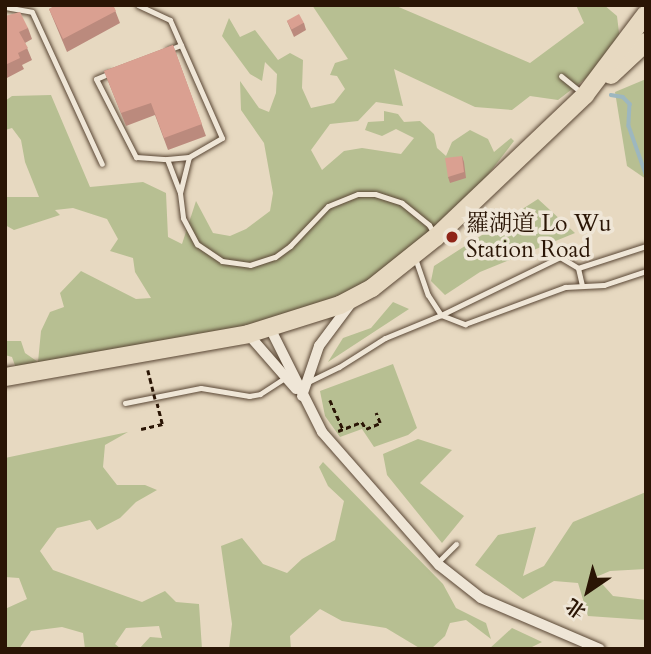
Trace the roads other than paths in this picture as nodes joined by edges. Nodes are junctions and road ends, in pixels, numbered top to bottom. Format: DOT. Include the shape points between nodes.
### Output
graph roads {
  1 [pos="138,5"];
  2 [pos="5,7"];
  3 [pos="33,9"];
  4 [pos="646,14"];
  5 [pos="646,43"];
  6 [pos="181,45"];
  7 [pos="157,54"];
  8 [pos="120,69"];
  9 [pos="561,76"];
  10 [pos="591,90"];
  11 [pos="189,157"];
  12 [pos="167,159"];
  13 [pos="102,164"];
  14 [pos="180,192"];
  15 [pos="436,237"];
  16 [pos="646,246"];
  17 [pos="414,255"];
  18 [pos="578,268"];
  19 [pos="646,271"];
  20 [pos="582,285"];
  21 [pos="358,295"];
  22 [pos="441,315"];
  23 [pos="270,328"];
  24 [pos="248,334"];
  25 [pos="5,377"];
  26 [pos="285,379"];
  27 [pos="306,383"];
  28 [pos="302,396"];
  29 [pos="125,403"];
  30 [pos="456,544"];
  31 [pos="437,563"];
  32 [pos="600,649"];
  1 -- 6 [label="lane" via="170,20"];
  2 -- 3 [label="lane"];
  3 -- 13 [label="lane"];
  4 -- 10 [label="main road"];
  5 -- 10 [label="main road"];
  6 -- 7 [label="lane"];
  6 -- 11 [label="lane" via="222,138"];
  8 -- 12 [label="lane" via="96,79 136,157"];
  9 -- 10 [label="lane"];
  10 -- 15 [label="main road"];
  11 -- 12 [label="lane"];
  11 -- 14 [label="lane"];
  12 -- 14 [label="lane"];
  14 -- 15 [label="lane" via="183,219 191,236 206,251 232,263 250,265 275,257 328,206 358,194 402,203 429,225"];
  15 -- 17 [label="main road"];
  16 -- 18 [label="lane"];
  17 -- 21 [label="main road"];
  17 -- 22 [label="lane" via="428,295"];
  18 -- 20 [label="lane"];
  18 -- 22 [label="lane" via="560,257"];
  19 -- 20 [label="lane" via="604,285"];
  20 -- 22 [label="lane" via="565,287 472,322 455,323"];
  21 -- 23 [label="main road"];
  21 -- 27 [label="street" via="319,346"];
  22 -- 27 [label="lane" via="384,338"];
  23 -- 24 [label="main road"];
  23 -- 28 [label="street"];
  24 -- 25 [label="main road"];
  24 -- 26 [label="street"];
  26 -- 28 [label="street"];
  26 -- 29 [label="lane" via="249,396 201,388"];
  27 -- 28 [label="street"];
  28 -- 31 [label="street" via="322,432"];
  30 -- 31 [label="lane"];
  31 -- 32 [label="street" via="481,598"];
}
